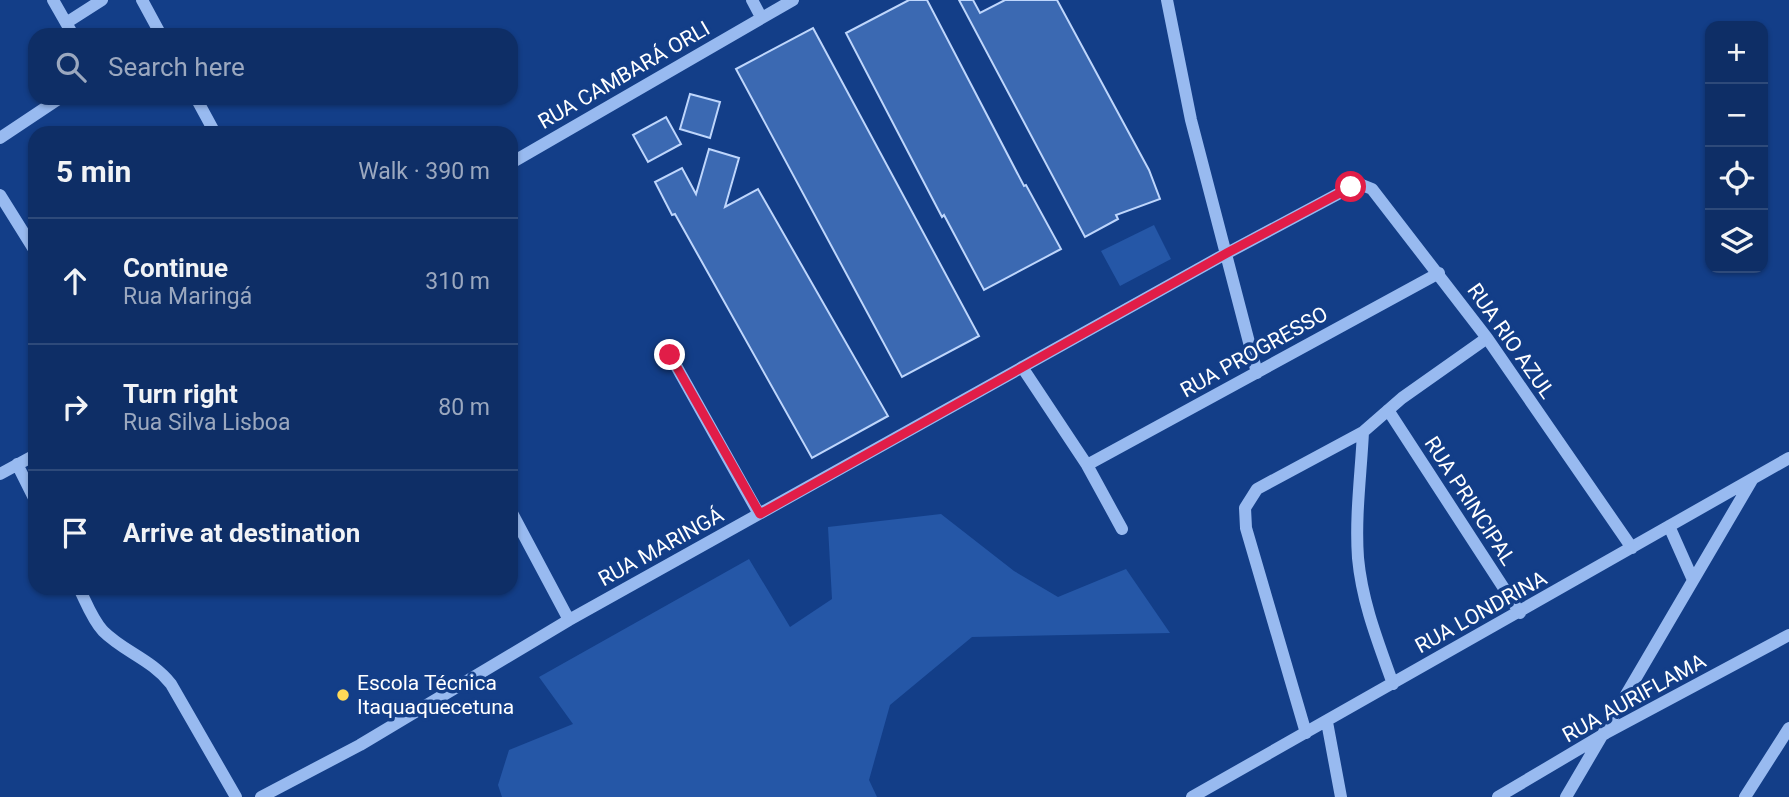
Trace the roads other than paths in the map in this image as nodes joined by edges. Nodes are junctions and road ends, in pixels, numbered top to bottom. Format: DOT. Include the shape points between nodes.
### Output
graph roads {
  1 [pos="53,0"];
  2 [pos="102,0"];
  3 [pos="142,0"];
  4 [pos="751,0"];
  5 [pos="793,0"];
  6 [pos="1167,0"];
  7 [pos="761,17"];
  8 [pos="66,23"];
  9 [pos="69,28"];
  10 [pos="157,28"];
  11 [pos="50,105"];
  12 [pos="200,105"];
  13 [pos="211,126"];
  14 [pos="0,138"];
  15 [pos="518,159"];
  16 [pos="1339,192"];
  17 [pos="0,195"];
  18 [pos="28,240"];
  19 [pos="1227,253"];
  20 [pos="1439,273"];
  21 [pos="1487,338"];
  22 [pos="670,355"];
  23 [pos="1022,367"];
  24 [pos="1257,373"];
  25 [pos="1388,410"];
  26 [pos="1363,432"];
  27 [pos="28,458"];
  28 [pos="1789,458"];
  29 [pos="17,464"];
  30 [pos="1087,465"];
  31 [pos="0,474"];
  32 [pos="1754,477"];
  33 [pos="28,486"];
  34 [pos="760,514"];
  35 [pos="518,524"];
  36 [pos="1669,526"];
  37 [pos="1122,529"];
  38 [pos="1632,548"];
  39 [pos="1693,580"];
  40 [pos="83,595"];
  41 [pos="1520,612"];
  42 [pos="569,620"];
  43 [pos="1786,638"];
  44 [pos="1393,684"];
  45 [pos="1327,722"];
  46 [pos="1789,729"];
  47 [pos="1306,733"];
  48 [pos="1606,733"];
  49 [pos="236,797"];
  50 [pos="261,797"];
  51 [pos="1192,797"];
  52 [pos="1341,797"];
  53 [pos="1498,797"];
  54 [pos="1566,797"];
  55 [pos="1745,797"];
  1 -- 8 [label="street"];
  2 -- 8 [label="street"];
  3 -- 10 [label="street"];
  4 -- 7 [label="street"];
  5 -- 7 [label="street, RUA CAMBARÁ ORLI"];
  6 -- 19 [label="street" via="1191,120"];
  7 -- 15 [label="street, RUA CAMBARÁ ORLI"];
  8 -- 9 [label="street"];
  11 -- 14 [label="street"];
  12 -- 13 [label="street"];
  16 -- 19 [label="street, RUA MARINGÁ"];
  16 -- 20 [label="street, RUA RIO AZUL" via="1362,185 1371,189"];
  17 -- 18 [label="street"];
  19 -- 23 [label="street, RUA MARINGÁ"];
  19 -- 24 [label="street"];
  20 -- 21 [label="street, RUA RIO AZUL"];
  20 -- 24 [label="street, RUA PROGRESSO"];
  21 -- 25 [label="street"];
  21 -- 38 [label="street, RUA RIO AZUL"];
  22 -- 34 [label="street"];
  23 -- 30 [label="street"];
  23 -- 34 [label="street, RUA MARINGÁ"];
  24 -- 30 [label="street, RUA PROGRESSO"];
  25 -- 26 [label="street"];
  25 -- 41 [label="street, RUA PRINCIPAL"];
  26 -- 44 [label="street" via="1359,559 1367,610"];
  26 -- 47 [label="street" via="1257,489 1245,508 1246,528"];
  27 -- 29 [label="street"];
  28 -- 32 [label="street, RUA LONDRINA"];
  29 -- 31 [label="street"];
  29 -- 33 [label="street"];
  30 -- 37 [label="street"];
  32 -- 36 [label="street, RUA LONDRINA"];
  32 -- 39 [label="street"];
  34 -- 42 [label="street, RUA MARINGÁ"];
  35 -- 42 [label="street"];
  36 -- 38 [label="street, RUA LONDRINA"];
  36 -- 39 [label="street"];
  38 -- 41 [label="street, RUA LONDRINA"];
  39 -- 48 [label="street"];
  40 -- 49 [label="street" via="101,628 159,669 171,684"];
  41 -- 44 [label="street, RUA LONDRINA"];
  42 -- 50 [label="street, RUA MARINGÁ" via="360,745"];
  43 -- 48 [label="street, RUA AURIFLAMA"];
  44 -- 45 [label="street, RUA LONDRINA"];
  45 -- 47 [label="street, RUA LONDRINA"];
  45 -- 52 [label="street"];
  46 -- 55 [label="street"];
  47 -- 51 [label="street, RUA LONDRINA"];
  48 -- 53 [label="street, RUA AURIFLAMA"];
  48 -- 54 [label="street"];
}
